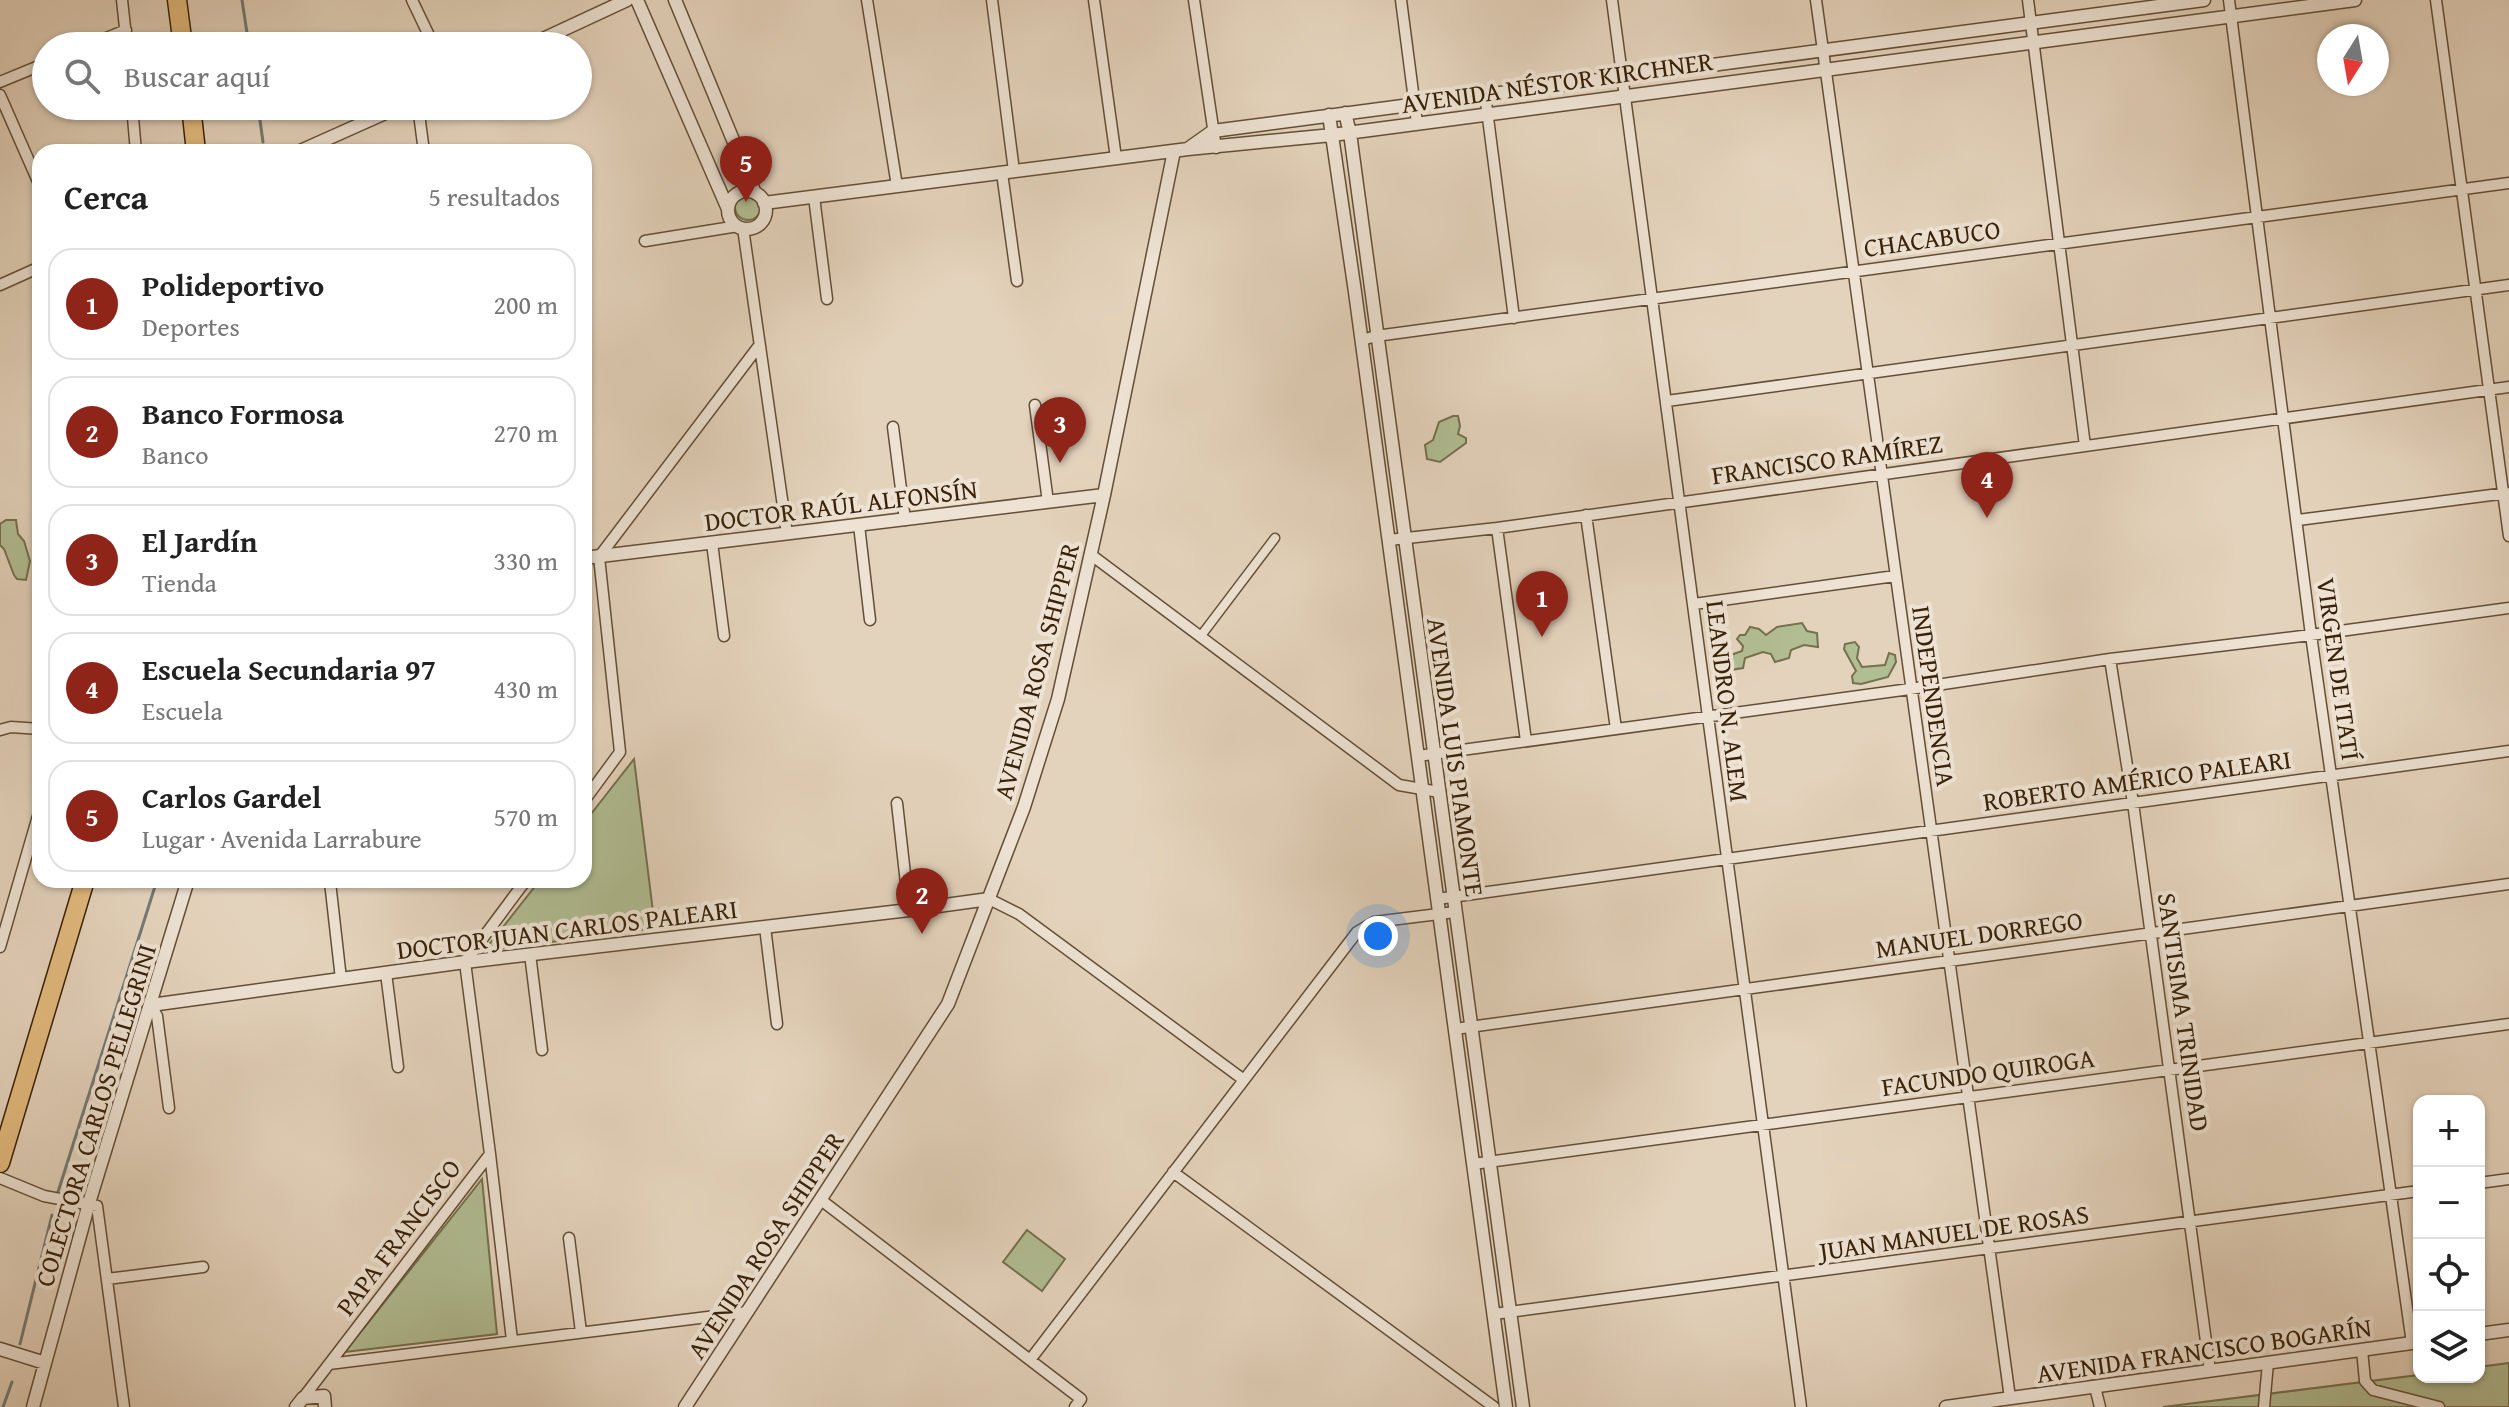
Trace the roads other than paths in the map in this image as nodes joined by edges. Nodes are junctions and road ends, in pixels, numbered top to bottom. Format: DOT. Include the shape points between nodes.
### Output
graph roads {
  1 [pos="122,0"];
  2 [pos="177,0"];
  3 [pos="412,0"];
  4 [pos="627,0"];
  5 [pos="637,0"];
  6 [pos="675,0"];
  7 [pos="867,0"];
  8 [pos="992,0"];
  9 [pos="1094,0"];
  10 [pos="1194,0"];
  11 [pos="1401,0"];
  12 [pos="1612,0"];
  13 [pos="1816,0"];
  14 [pos="2028,0"];
  15 [pos="2204,0"];
  16 [pos="2229,0"];
  17 [pos="2355,0"];
  18 [pos="2436,0"];
  19 [pos="2231,16"];
  20 [pos="2031,23"];
  21 [pos="126,30"];
  22 [pos="121,32"];
  23 [pos="181,32"];
  24 [pos="427,32"];
  25 [pos="558,32"];
  26 [pos="2034,41"];
  27 [pos="1823,50"];
  28 [pos="32,69"];
  29 [pos="1825,69"];
  30 [pos="1622,77"];
  31 [pos="0,82"];
  32 [pos="0,95"];
  33 [pos="1485,95"];
  34 [pos="1625,95"];
  35 [pos="1415,104"];
  36 [pos="1345,113"];
  37 [pos="1488,114"];
  38 [pos="1329,115"];
  39 [pos="133,120"];
  40 [pos="193,120"];
  41 [pos="369,120"];
  42 [pos="420,120"];
  43 [pos="1417,123"];
  44 [pos="1213,131"];
  45 [pos="1350,133"];
  46 [pos="1332,135"];
  47 [pos="135,144"];
  48 [pos="195,144"];
  49 [pos="315,144"];
  50 [pos="423,144"];
  51 [pos="1216,148"];
  52 [pos="1188,149"];
  53 [pos="1174,151"];
  54 [pos="1116,158"];
  55 [pos="32,168"];
  56 [pos="1008,172"];
  57 [pos="2509,183"];
  58 [pos="897,186"];
  59 [pos="2462,189"];
  60 [pos="755,193"];
  61 [pos="814,197"];
  62 [pos="764,203"];
  63 [pos="728,209"];
  64 [pos="2258,217"];
  65 [pos="740,227"];
  66 [pos="645,241"];
  67 [pos="2059,244"];
  68 [pos="32,271"];
  69 [pos="1855,271"];
  70 [pos="1017,281"];
  71 [pos="0,285"];
  72 [pos="2509,285"];
  73 [pos="2476,290"];
  74 [pos="827,299"];
  75 [pos="1653,299"];
  76 [pos="1514,318"];
  77 [pos="2271,318"];
  78 [pos="1376,336"];
  79 [pos="1362,340"];
  80 [pos="2071,345"];
  81 [pos="758,347"];
  82 [pos="1868,373"];
  83 [pos="2509,387"];
  84 [pos="2489,390"];
  85 [pos="1667,401"];
  86 [pos="1035,405"];
  87 [pos="2284,418"];
  88 [pos="893,427"];
  89 [pos="2085,446"];
  90 [pos="1882,474"];
  91 [pos="2506,494"];
  92 [pos="1104,495"];
  93 [pos="1048,502"];
  94 [pos="1680,502"];
  95 [pos="1586,515"];
  96 [pos="905,520"];
  97 [pos="2298,520"];
  98 [pos="859,525"];
  99 [pos="1497,528"];
  100 [pos="787,534"];
  101 [pos="2509,536"];
  102 [pos="1275,538"];
  103 [pos="1389,540"];
  104 [pos="1405,540"];
  105 [pos="712,543"];
  106 [pos="1090,554"];
  107 [pos="592,557"];
  108 [pos="599,557"];
  109 [pos="1895,576"];
  110 [pos="1694,604"];
  111 [pos="2509,608"];
  112 [pos="870,620"];
  113 [pos="2311,635"];
  114 [pos="724,636"];
  115 [pos="1200,637"];
  116 [pos="2110,659"];
  117 [pos="1910,689"];
  118 [pos="1708,716"];
  119 [pos="32,728"];
  120 [pos="1616,729"];
  121 [pos="0,730"];
  122 [pos="1526,741"];
  123 [pos="2509,751"];
  124 [pos="1434,754"];
  125 [pos="1418,756"];
  126 [pos="2331,775"];
  127 [pos="592,790"];
  128 [pos="1423,791"];
  129 [pos="1439,792"];
  130 [pos="897,803"];
  131 [pos="2133,803"];
  132 [pos="1930,830"];
  133 [pos="32,837"];
  134 [pos="1725,859"];
  135 [pos="2509,884"];
  136 [pos="83,888"];
  137 [pos="186,888"];
  138 [pos="331,888"];
  139 [pos="520,888"];
  140 [pos="1453,895"];
  141 [pos="989,899"];
  142 [pos="1437,899"];
  143 [pos="2349,905"];
  144 [pos="909,910"];
  145 [pos="1455,912"];
  146 [pos="1439,914"];
  147 [pos="765,927"];
  148 [pos="2151,933"];
  149 [pos="0,947"];
  150 [pos="530,954"];
  151 [pos="1948,961"];
  152 [pos="465,962"];
  153 [pos="386,973"];
  154 [pos="341,979"];
  155 [pos="1743,989"];
  156 [pos="151,1005"];
  157 [pos="777,1024"];
  158 [pos="2509,1024"];
  159 [pos="1471,1027"];
  160 [pos="1455,1029"];
  161 [pos="2369,1043"];
  162 [pos="542,1050"];
  163 [pos="398,1067"];
  164 [pos="2169,1070"];
  165 [pos="1244,1080"];
  166 [pos="1968,1097"];
  167 [pos="169,1108"];
  168 [pos="1762,1125"];
  169 [pos="490,1154"];
  170 [pos="1489,1161"];
  171 [pos="0,1163"];
  172 [pos="1473,1164"];
  173 [pos="1173,1172"];
  174 [pos="0,1178"];
  175 [pos="2509,1179"];
  176 [pos="2485,1182"];
  177 [pos="2413,1192"];
  178 [pos="2391,1195"];
  179 [pos="821,1200"];
  180 [pos="89,1203"];
  181 [pos="2190,1222"];
  182 [pos="569,1238"];
  183 [pos="1989,1250"];
  184 [pos="203,1267"];
  185 [pos="1783,1278"];
  186 [pos="107,1279"];
  187 [pos="748,1312"];
  188 [pos="1494,1314"];
  189 [pos="1511,1314"];
  190 [pos="2509,1330"];
  191 [pos="2413,1331"];
  192 [pos="581,1332"];
  193 [pos="2485,1333"];
  194 [pos="512,1340"];
  195 [pos="2413,1343"];
  196 [pos="0,1349"];
  197 [pos="2362,1350"];
  198 [pos="1030,1360"];
  199 [pos="45,1363"];
  200 [pos="2268,1363"];
  201 [pos="329,1364"];
  202 [pos="2210,1371"];
  203 [pos="321,1376"];
  204 [pos="2095,1387"];
  205 [pos="324,1401"];
  206 [pos="2018,1401"];
  207 [pos="300,1402"];
  208 [pos="1960,1406"];
  209 [pos="33,1407"];
  210 [pos="124,1407"];
  211 [pos="685,1407"];
  212 [pos="1075,1407"];
  213 [pos="1494,1407"];
  214 [pos="1506,1407"];
  215 [pos="1523,1407"];
  216 [pos="1801,1407"];
  217 [pos="1946,1407"];
  218 [pos="2100,1407"];
  219 [pos="2264,1407"];
  220 [pos="2439,1407"];
  1 -- 21 [label="street"];
  2 -- 23 [label="highway"];
  3 -- 24 [label="street"];
  4 -- 25 [label="street"];
  5 -- 63 [label="street"];
  6 -- 60 [label="street"];
  7 -- 58 [label="street"];
  8 -- 56 [label="street"];
  9 -- 54 [label="street"];
  10 -- 44 [label="street"];
  11 -- 35 [label="street"];
  12 -- 30 [label="street, LEANDRO N. ALEM"];
  13 -- 27 [label="street, INDEPENDENCIA"];
  14 -- 20 [label="street"];
  15 -- 20 [label="street"];
  16 -- 19 [label="street, VIRGEN DE ITATÍ"];
  17 -- 19 [label="street, AVENIDA NÉSTOR KIRCHNER"];
  18 -- 59 [label="street"];
  19 -- 26 [label="street, AVENIDA NÉSTOR KIRCHNER"];
  19 -- 64 [label="street, VIRGEN DE ITATÍ"];
  20 -- 26 [label="street"];
  20 -- 27 [label="street"];
  21 -- 22 [label="street"];
  26 -- 29 [label="street, AVENIDA NÉSTOR KIRCHNER"];
  26 -- 67 [label="street"];
  27 -- 29 [label="street, INDEPENDENCIA"];
  27 -- 30 [label="street"];
  28 -- 31 [label="street"];
  29 -- 34 [label="street, AVENIDA NÉSTOR KIRCHNER"];
  29 -- 69 [label="street, INDEPENDENCIA"];
  30 -- 33 [label="street"];
  30 -- 34 [label="street, LEANDRO N. ALEM"];
  32 -- 55 [label="street"];
  33 -- 35 [label="street"];
  33 -- 37 [label="street"];
  34 -- 37 [label="street, AVENIDA NÉSTOR KIRCHNER"];
  34 -- 75 [label="street, LEANDRO N. ALEM"];
  35 -- 36 [label="street"];
  35 -- 43 [label="street"];
  36 -- 38 [label="street"];
  36 -- 45 [label="street, AVENIDA LUIS PIAMONTE"];
  37 -- 43 [label="street, AVENIDA NÉSTOR KIRCHNER"];
  37 -- 76 [label="street"];
  38 -- 44 [label="street"];
  38 -- 46 [label="street, AVENIDA LUIS PIAMONTE"];
  39 -- 47 [label="street"];
  40 -- 48 [label="highway"];
  41 -- 49 [label="street"];
  42 -- 50 [label="street"];
  43 -- 45 [label="street, AVENIDA NÉSTOR KIRCHNER"];
  44 -- 51 [label="street"];
  44 -- 52 [label="street"];
  45 -- 46 [label="street, AVENIDA NÉSTOR KIRCHNER"];
  45 -- 78 [label="street, AVENIDA LUIS PIAMONTE"];
  46 -- 51 [label="street, AVENIDA NÉSTOR KIRCHNER"];
  46 -- 79 [label="street, AVENIDA LUIS PIAMONTE"];
  51 -- 52 [label="street, AVENIDA NÉSTOR KIRCHNER"];
  52 -- 53 [label="street, AVENIDA NÉSTOR KIRCHNER"];
  53 -- 54 [label="street, AVENIDA NÉSTOR KIRCHNER"];
  53 -- 92 [label="street, AVENIDA ROSA SHIPPER"];
  54 -- 56 [label="street, AVENIDA NÉSTOR KIRCHNER"];
  56 -- 58 [label="street, AVENIDA NÉSTOR KIRCHNER"];
  56 -- 70 [label="street"];
  57 -- 59 [label="street, CHACABUCO"];
  58 -- 61 [label="street, AVENIDA NÉSTOR KIRCHNER"];
  59 -- 64 [label="street, CHACABUCO"];
  59 -- 73 [label="street"];
  60 -- 62 [label="street"];
  60 -- 63 [label="street" via="737,193"];
  61 -- 62 [label="street, AVENIDA NÉSTOR KIRCHNER"];
  61 -- 74 [label="street"];
  62 -- 65 [label="street" via="762,220"];
  63 -- 65 [label="street"];
  64 -- 67 [label="street, CHACABUCO"];
  64 -- 77 [label="street, VIRGEN DE ITATÍ"];
  65 -- 66 [label="street"];
  65 -- 81 [label="street"];
  67 -- 69 [label="street, CHACABUCO"];
  67 -- 80 [label="street"];
  68 -- 71 [label="street"];
  69 -- 75 [label="street, CHACABUCO"];
  69 -- 82 [label="street, INDEPENDENCIA"];
  72 -- 73 [label="street"];
  73 -- 77 [label="street"];
  73 -- 84 [label="street"];
  75 -- 76 [label="street, CHACABUCO"];
  75 -- 85 [label="street, LEANDRO N. ALEM"];
  76 -- 78 [label="street, CHACABUCO"];
  77 -- 80 [label="street"];
  77 -- 87 [label="street, VIRGEN DE ITATÍ"];
  78 -- 79 [label="street, CHACABUCO"];
  78 -- 104 [label="street, AVENIDA LUIS PIAMONTE"];
  79 -- 103 [label="street, AVENIDA LUIS PIAMONTE"];
  80 -- 82 [label="street"];
  80 -- 89 [label="street"];
  81 -- 100 [label="street"];
  81 -- 108 [label="street"];
  82 -- 85 [label="street"];
  82 -- 90 [label="street, INDEPENDENCIA"];
  83 -- 84 [label="street, FRANCISCO RAMÍREZ"];
  84 -- 87 [label="street, FRANCISCO RAMÍREZ"];
  84 -- 91 [label="street"];
  85 -- 94 [label="street, LEANDRO N. ALEM"];
  86 -- 93 [label="street"];
  87 -- 89 [label="street, FRANCISCO RAMÍREZ"];
  87 -- 97 [label="street, VIRGEN DE ITATÍ"];
  88 -- 96 [label="street"];
  89 -- 90 [label="street, FRANCISCO RAMÍREZ"];
  90 -- 94 [label="street, FRANCISCO RAMÍREZ"];
  90 -- 109 [label="street, INDEPENDENCIA"];
  91 -- 97 [label="street"];
  91 -- 101 [label="street"];
  92 -- 93 [label="street, DOCTOR RAÚL ALFONSÍN"];
  92 -- 106 [label="street, AVENIDA ROSA SHIPPER"];
  93 -- 96 [label="street, DOCTOR RAÚL ALFONSÍN"];
  94 -- 95 [label="street, FRANCISCO RAMÍREZ"];
  94 -- 110 [label="street, LEANDRO N. ALEM"];
  95 -- 99 [label="street, FRANCISCO RAMÍREZ"];
  95 -- 120 [label="street"];
  96 -- 98 [label="street, DOCTOR RAÚL ALFONSÍN"];
  97 -- 113 [label="street, VIRGEN DE ITATÍ"];
  98 -- 100 [label="street, DOCTOR RAÚL ALFONSÍN"];
  98 -- 112 [label="street"];
  99 -- 104 [label="street, FRANCISCO RAMÍREZ"];
  99 -- 122 [label="street"];
  100 -- 105 [label="street, DOCTOR RAÚL ALFONSÍN"];
  102 -- 115 [label="street"];
  103 -- 104 [label="street, FRANCISCO RAMÍREZ"];
  103 -- 125 [label="street, AVENIDA LUIS PIAMONTE"];
  104 -- 124 [label="street, AVENIDA LUIS PIAMONTE"];
  105 -- 108 [label="street, DOCTOR RAÚL ALFONSÍN"];
  105 -- 114 [label="street"];
  106 -- 115 [label="street"];
  106 -- 141 [label="street, AVENIDA ROSA SHIPPER" via="1058,699"];
  107 -- 108 [label="street, DOCTOR RAÚL ALFONSÍN"];
  108 -- 127 [label="street" via="620,752"];
  109 -- 110 [label="street"];
  109 -- 117 [label="street, INDEPENDENCIA"];
  110 -- 118 [label="street, LEANDRO N. ALEM"];
  111 -- 113 [label="street"];
  113 -- 116 [label="street"];
  113 -- 126 [label="street, VIRGEN DE ITATÍ"];
  115 -- 128 [label="street" via="1399,785"];
  116 -- 117 [label="street"];
  116 -- 131 [label="street, SANTISIMA TRINIDAD"];
  117 -- 118 [label="street"];
  117 -- 132 [label="street, INDEPENDENCIA"];
  118 -- 120 [label="street"];
  118 -- 134 [label="street, LEANDRO N. ALEM"];
  119 -- 121 [label="street"];
  120 -- 122 [label="street"];
  122 -- 124 [label="street"];
  123 -- 126 [label="street, ROBERTO AMÉRICO PALEARI"];
  124 -- 125 [label="street"];
  124 -- 129 [label="street, AVENIDA LUIS PIAMONTE"];
  125 -- 128 [label="street, AVENIDA LUIS PIAMONTE"];
  126 -- 131 [label="street, ROBERTO AMÉRICO PALEARI"];
  126 -- 143 [label="street, VIRGEN DE ITATÍ"];
  128 -- 129 [label="street"];
  128 -- 142 [label="street, AVENIDA LUIS PIAMONTE"];
  129 -- 140 [label="street, AVENIDA LUIS PIAMONTE"];
  130 -- 144 [label="street"];
  131 -- 132 [label="street, ROBERTO AMÉRICO PALEARI"];
  131 -- 148 [label="street, SANTISIMA TRINIDAD"];
  132 -- 134 [label="street, ROBERTO AMÉRICO PALEARI"];
  132 -- 151 [label="street, INDEPENDENCIA"];
  133 -- 149 [label="street"];
  134 -- 140 [label="street, ROBERTO AMÉRICO PALEARI"];
  134 -- 155 [label="street, LEANDRO N. ALEM"];
  135 -- 143 [label="street, MANUEL DORREGO"];
  136 -- 171 [label="highway"];
  137 -- 156 [label="street, COLECTORA CARLOS PELLEGRINI"];
  138 -- 154 [label="street"];
  139 -- 152 [label="street"];
  140 -- 142 [label="street, ROBERTO AMÉRICO PALEARI"];
  140 -- 145 [label="street, AVENIDA LUIS PIAMONTE"];
  141 -- 144 [label="street, DOCTOR JUAN CARLOS PALEARI"];
  141 -- 165 [label="street" via="1019,914"];
  141 -- 179 [label="street, AVENIDA ROSA SHIPPER" via="944,1012"];
  142 -- 146 [label="street, AVENIDA LUIS PIAMONTE"];
  143 -- 148 [label="street, MANUEL DORREGO"];
  143 -- 161 [label="street, VIRGEN DE ITATÍ"];
  144 -- 147 [label="street, DOCTOR JUAN CARLOS PALEARI"];
  145 -- 146 [label="street"];
  145 -- 159 [label="street, AVENIDA LUIS PIAMONTE"];
  146 -- 160 [label="street, AVENIDA LUIS PIAMONTE"];
  146 -- 165 [label="street" via="1374,922 1357,932"];
  147 -- 150 [label="street, DOCTOR JUAN CARLOS PALEARI"];
  147 -- 157 [label="street"];
  148 -- 151 [label="street, MANUEL DORREGO"];
  148 -- 164 [label="street, SANTISIMA TRINIDAD"];
  150 -- 152 [label="street, DOCTOR JUAN CARLOS PALEARI"];
  150 -- 162 [label="street"];
  151 -- 155 [label="street, MANUEL DORREGO"];
  151 -- 166 [label="street, INDEPENDENCIA"];
  152 -- 153 [label="street, DOCTOR JUAN CARLOS PALEARI"];
  152 -- 169 [label="street, PAPA FRANCISCO"];
  153 -- 154 [label="street, DOCTOR JUAN CARLOS PALEARI"];
  153 -- 163 [label="street"];
  154 -- 156 [label="street, DOCTOR JUAN CARLOS PALEARI"];
  155 -- 159 [label="street, MANUEL DORREGO"];
  155 -- 168 [label="street, LEANDRO N. ALEM"];
  156 -- 167 [label="street" via="157,1016"];
  156 -- 180 [label="street, COLECTORA CARLOS PELLEGRINI"];
  158 -- 161 [label="street, FACUNDO QUIROGA"];
  159 -- 160 [label="street, MANUEL DORREGO"];
  159 -- 170 [label="street, AVENIDA LUIS PIAMONTE"];
  160 -- 172 [label="street, AVENIDA LUIS PIAMONTE"];
  161 -- 164 [label="street, FACUNDO QUIROGA"];
  161 -- 178 [label="street, VIRGEN DE ITATÍ"];
  164 -- 166 [label="street, FACUNDO QUIROGA"];
  164 -- 181 [label="street, SANTISIMA TRINIDAD"];
  165 -- 173 [label="street"];
  166 -- 168 [label="street, FACUNDO QUIROGA"];
  166 -- 183 [label="street, INDEPENDENCIA"];
  168 -- 170 [label="street, FACUNDO QUIROGA"];
  168 -- 185 [label="street, LEANDRO N. ALEM"];
  169 -- 194 [label="street"];
  169 -- 201 [label="street, PAPA FRANCISCO"];
  170 -- 172 [label="street, FACUNDO QUIROGA"];
  170 -- 189 [label="street, AVENIDA LUIS PIAMONTE"];
  172 -- 188 [label="street, AVENIDA LUIS PIAMONTE"];
  173 -- 198 [label="street"];
  173 -- 213 [label="street"];
  174 -- 180 [label="street" via="44,1196"];
  175 -- 176 [label="street"];
  177 -- 178 [label="street, JUAN MANUEL DE ROSAS"];
  178 -- 181 [label="street, JUAN MANUEL DE ROSAS"];
  178 -- 191 [label="street, VIRGEN DE ITATÍ"];
  179 -- 187 [label="street, AVENIDA ROSA SHIPPER"];
  179 -- 198 [label="street"];
  180 -- 186 [label="street" via="97,1206"];
  180 -- 199 [label="street, COLECTORA CARLOS PELLEGRINI"];
  181 -- 183 [label="street, JUAN MANUEL DE ROSAS"];
  181 -- 202 [label="street, SANTISIMA TRINIDAD"];
  182 -- 192 [label="street"];
  183 -- 185 [label="street, JUAN MANUEL DE ROSAS"];
  183 -- 206 [label="street, INDEPENDENCIA"];
  184 -- 186 [label="street"];
  185 -- 189 [label="street, JUAN MANUEL DE ROSAS"];
  185 -- 216 [label="street, LEANDRO N. ALEM"];
  186 -- 210 [label="street"];
  187 -- 192 [label="street"];
  187 -- 211 [label="street, AVENIDA ROSA SHIPPER"];
  188 -- 189 [label="street, JUAN MANUEL DE ROSAS"];
  188 -- 214 [label="street, AVENIDA LUIS PIAMONTE"];
  189 -- 215 [label="street, AVENIDA LUIS PIAMONTE"];
  190 -- 193 [label="street"];
  192 -- 194 [label="street"];
  194 -- 201 [label="street"];
  195 -- 197 [label="street, AVENIDA FRANCISCO BOGARÍN"];
  196 -- 199 [label="street"];
  197 -- 200 [label="street, AVENIDA FRANCISCO BOGARÍN"];
  197 -- 220 [label="street" via="2365,1381 2373,1390"];
  198 -- 212 [label="street" via="1081,1399"];
  199 -- 209 [label="street, COLECTORA CARLOS PELLEGRINI"];
  200 -- 202 [label="street, AVENIDA FRANCISCO BOGARÍN"];
  200 -- 219 [label="street"];
  201 -- 203 [label="street, PAPA FRANCISCO"];
  202 -- 204 [label="street, AVENIDA FRANCISCO BOGARÍN"];
  203 -- 205 [label="street"];
  203 -- 207 [label="street, PAPA FRANCISCO"];
  204 -- 206 [label="street, AVENIDA FRANCISCO BOGARÍN"];
  204 -- 218 [label="street"];
  205 -- 207 [label="street"];
  206 -- 208 [label="street, AVENIDA FRANCISCO BOGARÍN"];
  208 -- 217 [label="street, AVENIDA FRANCISCO BOGARÍN"];
}
